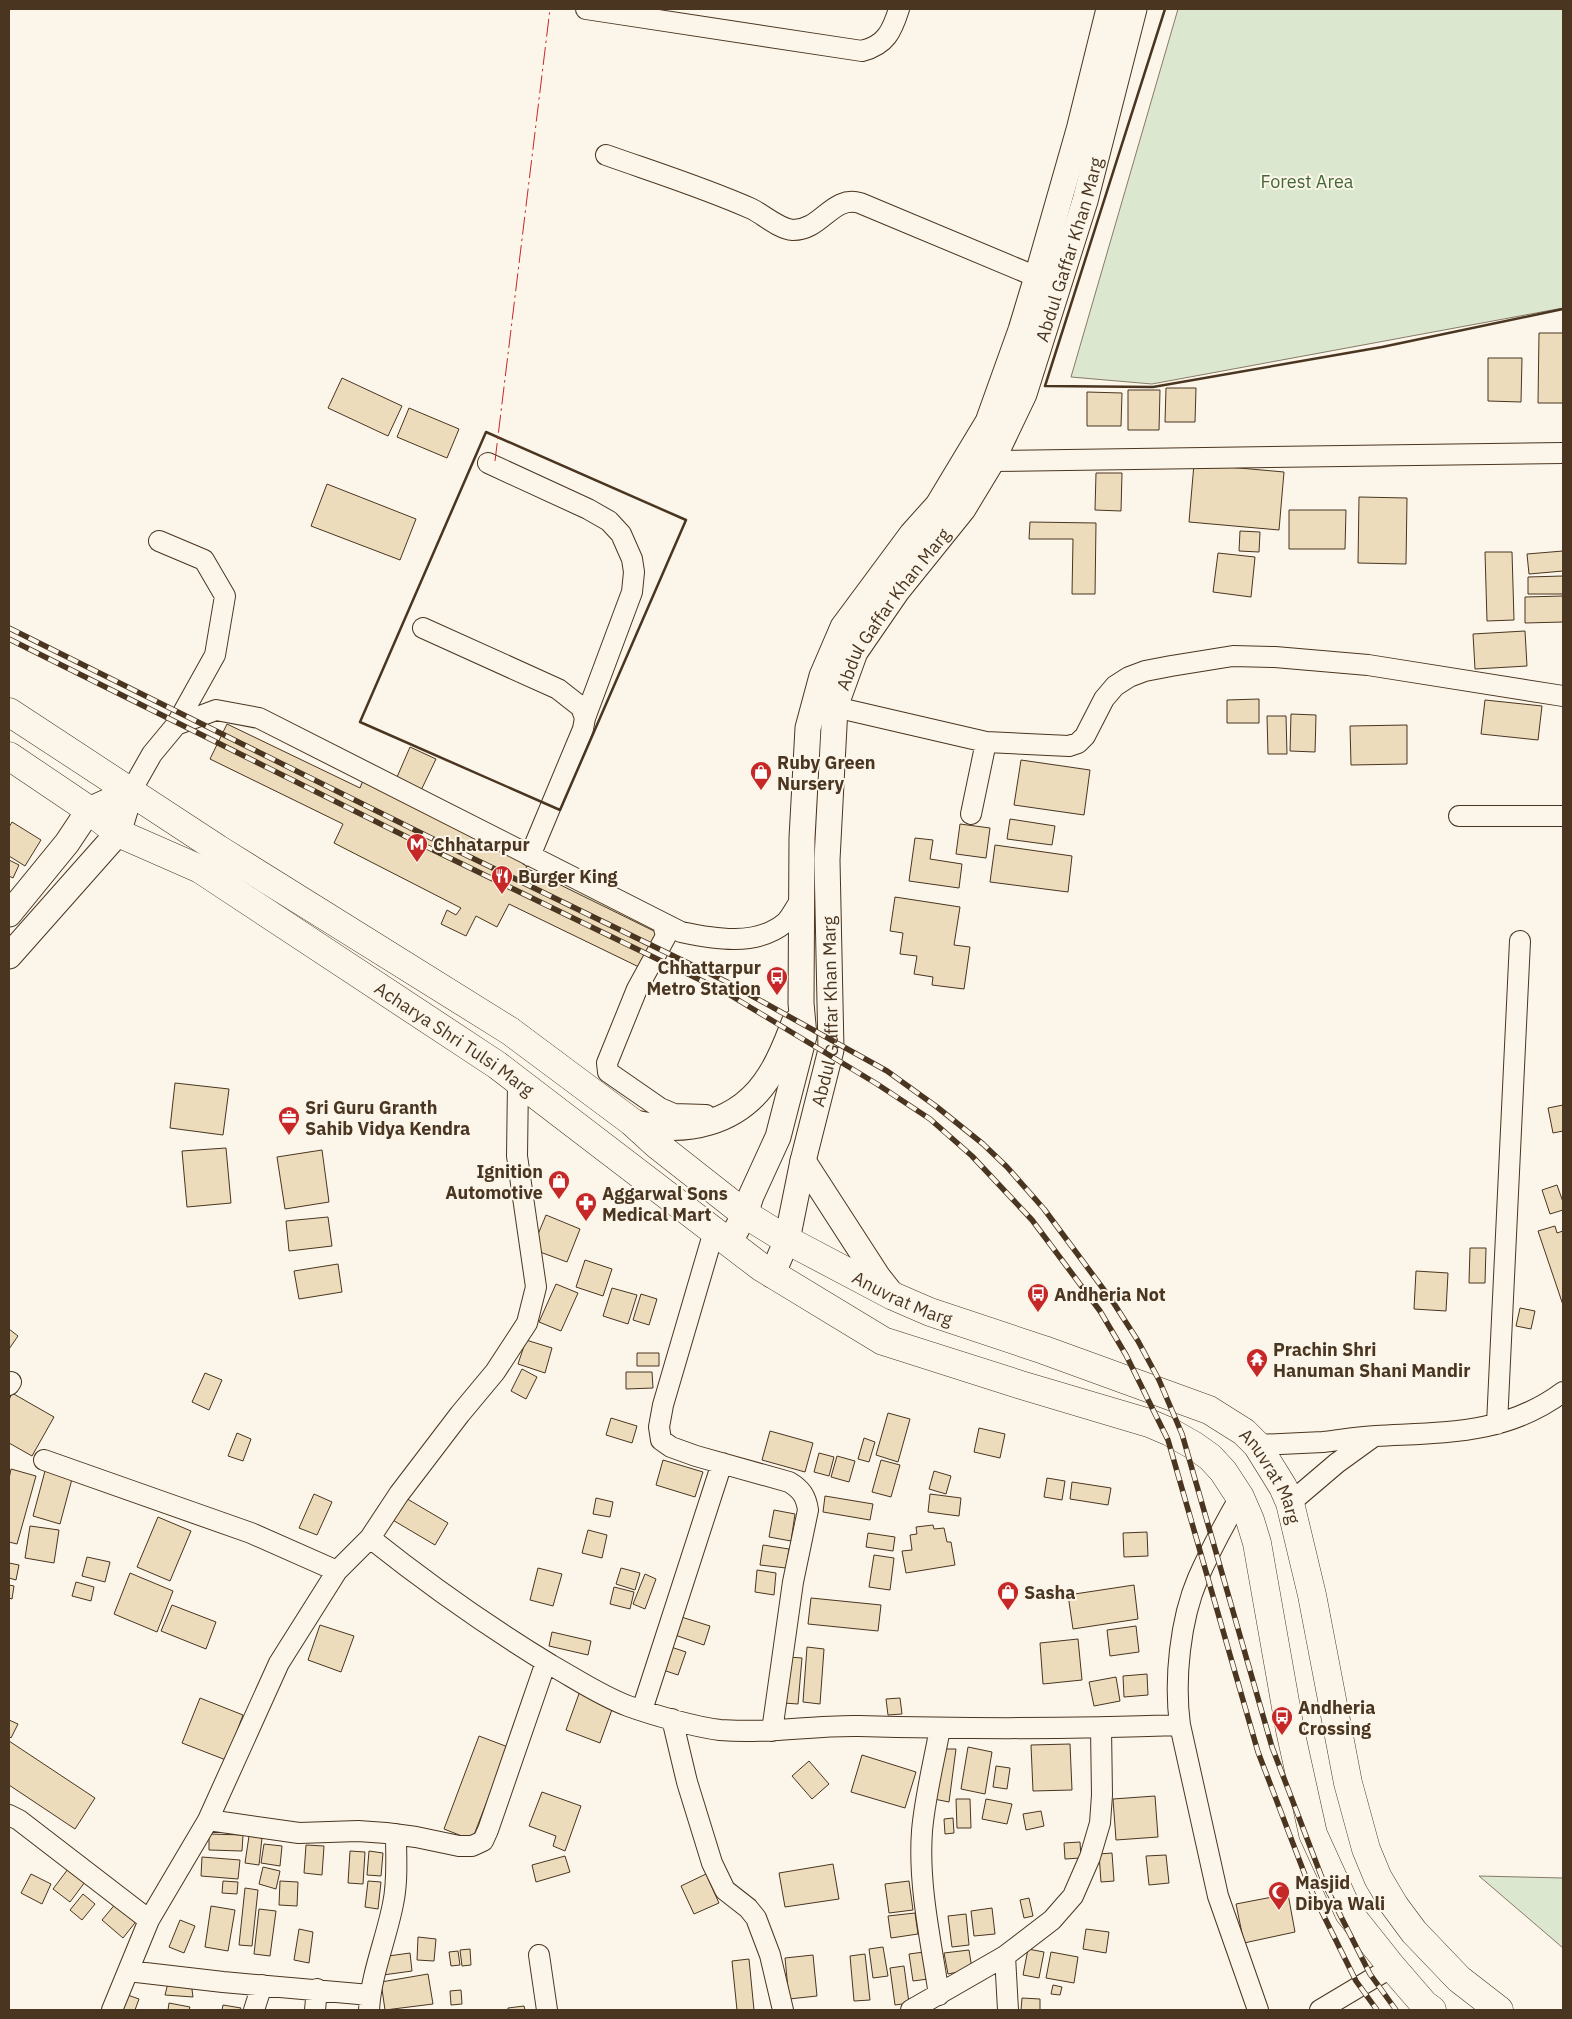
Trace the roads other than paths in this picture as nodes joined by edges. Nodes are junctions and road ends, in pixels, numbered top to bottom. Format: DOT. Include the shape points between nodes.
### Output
graph roads {
  1 [pos="586,9"];
  2 [pos="899,9"];
  3 [pos="1110,9"];
  4 [pos="1134,9"];
  5 [pos="619,11"];
  6 [pos="606,155"];
  7 [pos="1037,277"];
  8 [pos="1563,453"];
  9 [pos="992,461"];
  10 [pos="488,463"];
  11 [pos="159,541"];
  12 [pos="424,628"];
  13 [pos="1563,696"];
  14 [pos="835,707"];
  15 [pos="9,712"];
  16 [pos="585,718"];
  17 [pos="176,725"];
  18 [pos="986,742"];
  19 [pos="9,756"];
  20 [pos="131,791"];
  21 [pos="89,810"];
  22 [pos="971,814"];
  23 [pos="1459,816"];
  24 [pos="1563,816"];
  25 [pos="118,833"];
  26 [pos="530,856"];
  27 [pos="801,900"];
  28 [pos="9,914"];
  29 [pos="663,924"];
  30 [pos="1520,941"];
  31 [pos="9,956"];
  32 [pos="801,1003"];
  33 [pos="518,1081"];
  34 [pos="732,1112"];
  35 [pos="632,1122"];
  36 [pos="803,1161"];
  37 [pos="745,1214"];
  38 [pos="722,1237"];
  39 [pos="787,1240"];
  40 [pos="772,1275"];
  41 [pos="893,1296"];
  42 [pos="1563,1392"];
  43 [pos="1497,1424"];
  44 [pos="1374,1436"];
  45 [pos="1258,1445"];
  46 [pos="44,1460"];
  47 [pos="722,1463"];
  48 [pos="1240,1497"];
  49 [pos="1290,1503"];
  50 [pos="370,1538"];
  51 [pos="337,1571"];
  52 [pos="546,1662"];
  53 [pos="642,1710"];
  54 [pos="672,1719"];
  55 [pos="1180,1725"];
  56 [pos="940,1728"];
  57 [pos="1101,1728"];
  58 [pos="772,1731"];
  59 [pos="9,1815"];
  60 [pos="208,1820"];
  61 [pos="396,1834"];
  62 [pos="149,1920"];
  63 [pos="539,1955"];
  64 [pos="1005,1956"];
  65 [pos="1392,1967"];
  66 [pos="128,1971"];
  67 [pos="262,1985"];
  68 [pos="317,1990"];
  69 [pos="939,1995"];
  70 [pos="370,2002"];
  71 [pos="112,2010"];
  72 [pos="254,2010"];
  73 [pos="315,2010"];
  74 [pos="547,2010"];
  75 [pos="783,2010"];
  76 [pos="911,2010"];
  77 [pos="1008,2010"];
  78 [pos="1258,2010"];
  79 [pos="1320,2010"];
  80 [pos="1432,2010"];
  81 [pos="1499,2010"];
  1 -- 5 [label="street"];
  2 -- 5 [label="street" via="886,38 876,47 862,51"];
  3 -- 7 [label="main road, Abdul Gaffar Khan Marg"];
  4 -- 9 [label="main road, Abdul Gaffar Khan Marg" via="1079,219 1024,394"];
  6 -- 7 [label="street" via="753,210 791,230 816,223 840,202 860,202"];
  7 -- 27 [label="main road, Abdul Gaffar Khan Marg" via="988,422 938,505 912,534 843,627 822,676 808,728"];
  8 -- 9 [label="street"];
  9 -- 14 [label="main road, Abdul Gaffar Khan Marg" via="963,509 897,591 855,652"];
  10 -- 16 [label="street" via="609,522 620,534 632,558 632,592"];
  11 -- 17 [label="street" via="204,560 225,596 215,655"];
  12 -- 16 [label="street" via="558,689 581,707"];
  13 -- 18 [label="street" via="1368,665 1233,656 1145,671 1129,677 1104,699 1078,743 1056,746"];
  14 -- 18 [label="street"];
  14 -- 36 [label="main road, Abdul Gaffar Khan Marg" via="827,860 831,1050"];
  15 -- 20 [label="highway"];
  16 -- 26 [label="street"];
  17 -- 20 [label="street" via="152,754"];
  17 -- 26 [label="street" via="216,710 259,718"];
  18 -- 22 [label="street"];
  19 -- 21 [label="highway, Acharya Shri Tulsi Marg"];
  20 -- 21 [label="main road"];
  20 -- 25 [label="main road"];
  20 -- 35 [label="highway, Acharya Shri Tulsi Marg" via="510,1031"];
  21 -- 25 [label="highway, Acharya Shri Tulsi Marg"];
  21 -- 28 [label="main road" via="67,844"];
  23 -- 24 [label="street"];
  25 -- 31 [label="main road"];
  25 -- 33 [label="highway, Acharya Shri Tulsi Marg" via="200,869"];
  26 -- 29 [label="street"];
  27 -- 29 [label="street" via="786,922 765,934 746,938 706,937"];
  27 -- 32 [label="main road, Abdul Gaffar Khan Marg"];
  29 -- 34 [label="street" via="666,936 633,997 607,1063 608,1072 674,1114 708,1116"];
  30 -- 43 [label="street"];
  32 -- 34 [label="main road" via="769,1076 746,1102"];
  32 -- 37 [label="main road, Abdul Gaffar Khan Marg" via="804,1036 778,1137"];
  33 -- 38 [label="highway, Acharya Shri Tulsi Marg"];
  33 -- 50 [label="street" via="516,1156 536,1287 527,1323 495,1372 399,1494"];
  34 -- 35 [label="main road" via="717,1120 683,1128 666,1129"];
  35 -- 37 [label="highway, Acharya Shri Tulsi Marg"];
  36 -- 39 [label="main road, Abdul Gaffar Khan Marg"];
  36 -- 41 [label="main road"];
  37 -- 38 [label="main road, Abdul Gaffar Khan Marg"];
  37 -- 39 [label="highway, Anuvrat Marg"];
  38 -- 40 [label="highway, Acharya Shri Tulsi Marg"];
  38 -- 47 [label="street" via="663,1405 659,1427 661,1440 671,1447"];
  39 -- 40 [label="main road, Abdul Gaffar Khan Marg"];
  39 -- 41 [label="highway, Anuvrat Marg"];
  40 -- 48 [label="highway, Anuvrat Marg" via="884,1341 1170,1432 1210,1458"];
  41 -- 45 [label="highway, Anuvrat Marg" via="1209,1410 1232,1423"];
  42 -- 43 [label="street" via="1523,1416"];
  43 -- 44 [label="street" via="1448,1434"];
  44 -- 45 [label="street"];
  44 -- 49 [label="street"];
  45 -- 49 [label="highway, Anuvrat Marg"];
  46 -- 51 [label="street" via="251,1533"];
  47 -- 53 [label="street"];
  47 -- 58 [label="street" via="789,1482 799,1488 808,1510 793,1582"];
  48 -- 55 [label="street" via="1197,1580 1188,1611 1178,1682"];
  48 -- 65 [label="highway, Anuvrat Marg" via="1257,1543 1313,1834 1349,1913"];
  49 -- 81 [label="highway, Anuvrat Marg" via="1312,1595 1348,1784 1366,1849 1394,1905 1420,1938 1459,1979"];
  50 -- 51 [label="street"];
  50 -- 52 [label="street" via="461,1607"];
  51 -- 60 [label="street" via="279,1663"];
  52 -- 53 [label="street" via="590,1687"];
  52 -- 61 [label="street" via="482,1841 472,1846 459,1846"];
  53 -- 54 [label="street"];
  54 -- 58 [label="street" via="719,1730"];
  54 -- 75 [label="street" via="712,1863 725,1890 756,1918 770,1955"];
  55 -- 57 [label="street"];
  55 -- 78 [label="street" via="1218,1896"];
  56 -- 57 [label="street"];
  56 -- 58 [label="street" via="823,1726"];
  56 -- 69 [label="street" via="924,1816 922,1863 925,1906"];
  57 -- 64 [label="street" via="1102,1805 1090,1857 1073,1896 1063,1910"];
  59 -- 62 [label="street"];
  60 -- 61 [label="street" via="299,1833 358,1831"];
  60 -- 62 [label="street"];
  61 -- 70 [label="street" via="396,1888"];
  62 -- 66 [label="street"];
  63 -- 74 [label="street"];
  64 -- 69 [label="street"];
  64 -- 77 [label="street"];
  65 -- 79 [label="street"];
  65 -- 80 [label="highway, Anuvrat Marg"];
  66 -- 67 [label="street"];
  66 -- 71 [label="street"];
  67 -- 68 [label="street"];
  67 -- 72 [label="street"];
  68 -- 70 [label="street"];
  68 -- 73 [label="street"];
  69 -- 76 [label="street"];
}
